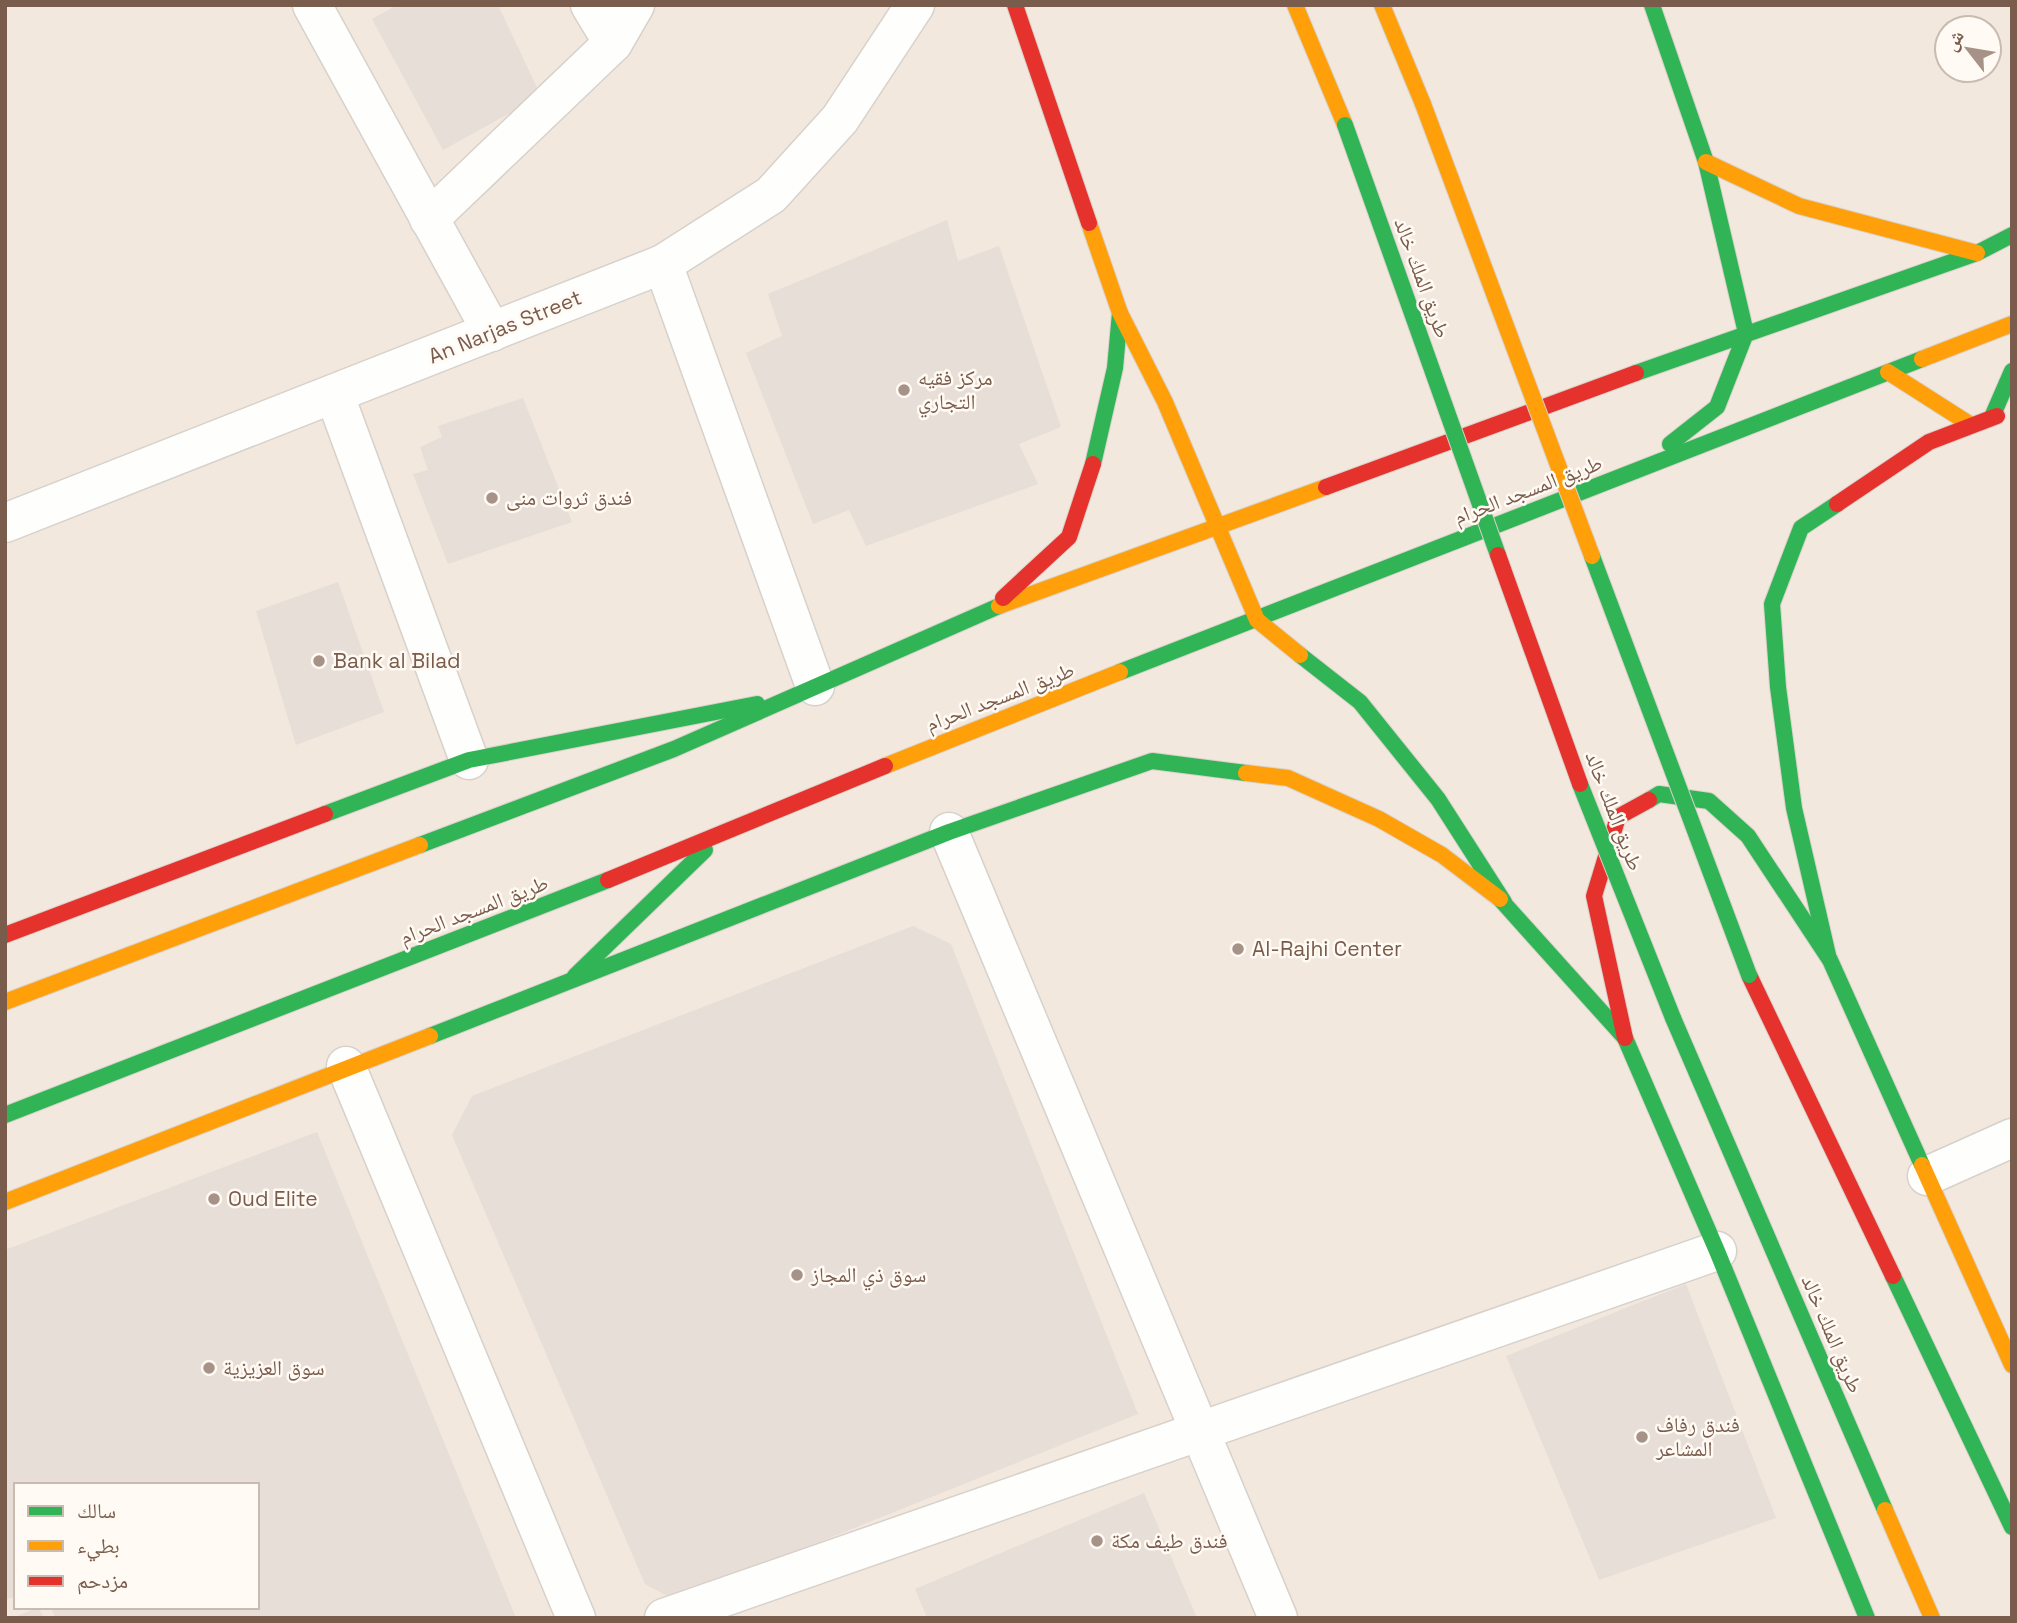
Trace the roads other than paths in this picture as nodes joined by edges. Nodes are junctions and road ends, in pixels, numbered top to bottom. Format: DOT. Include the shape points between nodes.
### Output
graph roads {
  1 [pos="312,5"];
  2 [pos="590,5"];
  3 [pos="635,5"];
  4 [pos="915,5"];
  5 [pos="1016,5"];
  6 [pos="1295,5"];
  7 [pos="1382,5"];
  8 [pos="1652,5"];
  9 [pos="613,43"];
  10 [pos="1706,162"];
  11 [pos="429,219"];
  12 [pos="2012,235"];
  13 [pos="1977,253"];
  14 [pos="663,264"];
  15 [pos="1120,313"];
  16 [pos="2012,324"];
  17 [pos="492,332"];
  18 [pos="1746,333"];
  19 [pos="2012,371"];
  20 [pos="1888,372"];
  21 [pos="335,396"];
  22 [pos="2012,413"];
  23 [pos="1992,417"];
  24 [pos="1971,425"];
  25 [pos="1640,469"];
  26 [pos="5,523"];
  27 [pos="1219,526"];
  28 [pos="991,609"];
  29 [pos="1257,620"];
  30 [pos="802,692"];
  31 [pos="469,760"];
  32 [pos="949,832"];
  33 [pos="716,838"];
  34 [pos="1504,902"];
  35 [pos="5,935"];
  36 [pos="1830,960"];
  37 [pos="575,976"];
  38 [pos="5,1002"];
  39 [pos="1625,1038"];
  40 [pos="346,1066"];
  41 [pos="5,1115"];
  42 [pos="2012,1138"];
  43 [pos="1927,1176"];
  44 [pos="5,1202"];
  45 [pos="1717,1251"];
  46 [pos="2012,1365"];
  47 [pos="1199,1430"];
  48 [pos="2012,1527"];
  49 [pos="576,1618"];
  50 [pos="664,1618"];
  51 [pos="1278,1618"];
  52 [pos="1867,1618"];
  53 [pos="1932,1618"];
  1 -- 11 [label="street"];
  2 -- 9 [label="street"];
  3 -- 9 [label="street"];
  4 -- 14 [label="street, An Narjas Street" via="840,119 771,195"];
  5 -- 15 [label="main road"];
  6 -- 53 [label="main road, طريق الملك خالد, bridge" via="1345,125 1579,782 1673,1018"];
  7 -- 48 [label="main road, bridge" via="1749,975"];
  8 -- 10 [label="main road"];
  9 -- 11 [label="street"];
  10 -- 13 [label="main road" via="1799,206"];
  10 -- 18 [label="main road"];
  11 -- 17 [label="street"];
  12 -- 13 [label="main road"];
  13 -- 18 [label="main road"];
  14 -- 17 [label="street, An Narjas Street"];
  14 -- 30 [label="street"];
  15 -- 27 [label="main road"];
  15 -- 28 [label="main road" via="1115,368 1095,455 1069,537"];
  16 -- 20 [label="main road, طريق المسجد الحرام"];
  17 -- 21 [label="street, An Narjas Street"];
  18 -- 25 [label="main road" via="1717,407"];
  18 -- 27 [label="main road"];
  19 -- 23 [label="main road"];
  20 -- 24 [label="main road"];
  20 -- 25 [label="main road, طريق المسجد الحرام"];
  21 -- 26 [label="street, An Narjas Street"];
  21 -- 31 [label="street"];
  22 -- 23 [label="main road"];
  23 -- 24 [label="main road"];
  24 -- 36 [label="main road" via="1928,442 1801,528 1772,604 1794,808"];
  25 -- 29 [label="main road, طريق المسجد الحرام"];
  27 -- 28 [label="main road"];
  27 -- 29 [label="main road"];
  28 -- 30 [label="main road"];
  29 -- 33 [label="main road, طريق المسجد الحرام" via="936,744"];
  29 -- 34 [label="main road" via="1360,702 1438,799"];
  30 -- 31 [label="main road"];
  30 -- 38 [label="main road" via="674,749"];
  31 -- 35 [label="main road"];
  32 -- 34 [label="main road" via="1152,761 1288,778 1432,849"];
  32 -- 37 [label="main road"];
  32 -- 47 [label="street"];
  33 -- 37 [label="main road"];
  33 -- 41 [label="main road, طريق المسجد الحرام"];
  34 -- 39 [label="main road"];
  36 -- 39 [label="main road" via="1748,836 1709,801 1659,794 1618,817 1594,896"];
  36 -- 43 [label="main road"];
  37 -- 40 [label="main road"];
  39 -- 45 [label="main road"];
  40 -- 44 [label="main road"];
  40 -- 49 [label="street"];
  42 -- 43 [label="street"];
  43 -- 46 [label="main road"];
  45 -- 47 [label="street"];
  45 -- 52 [label="main road"];
  47 -- 50 [label="street"];
  47 -- 51 [label="street"];
}
